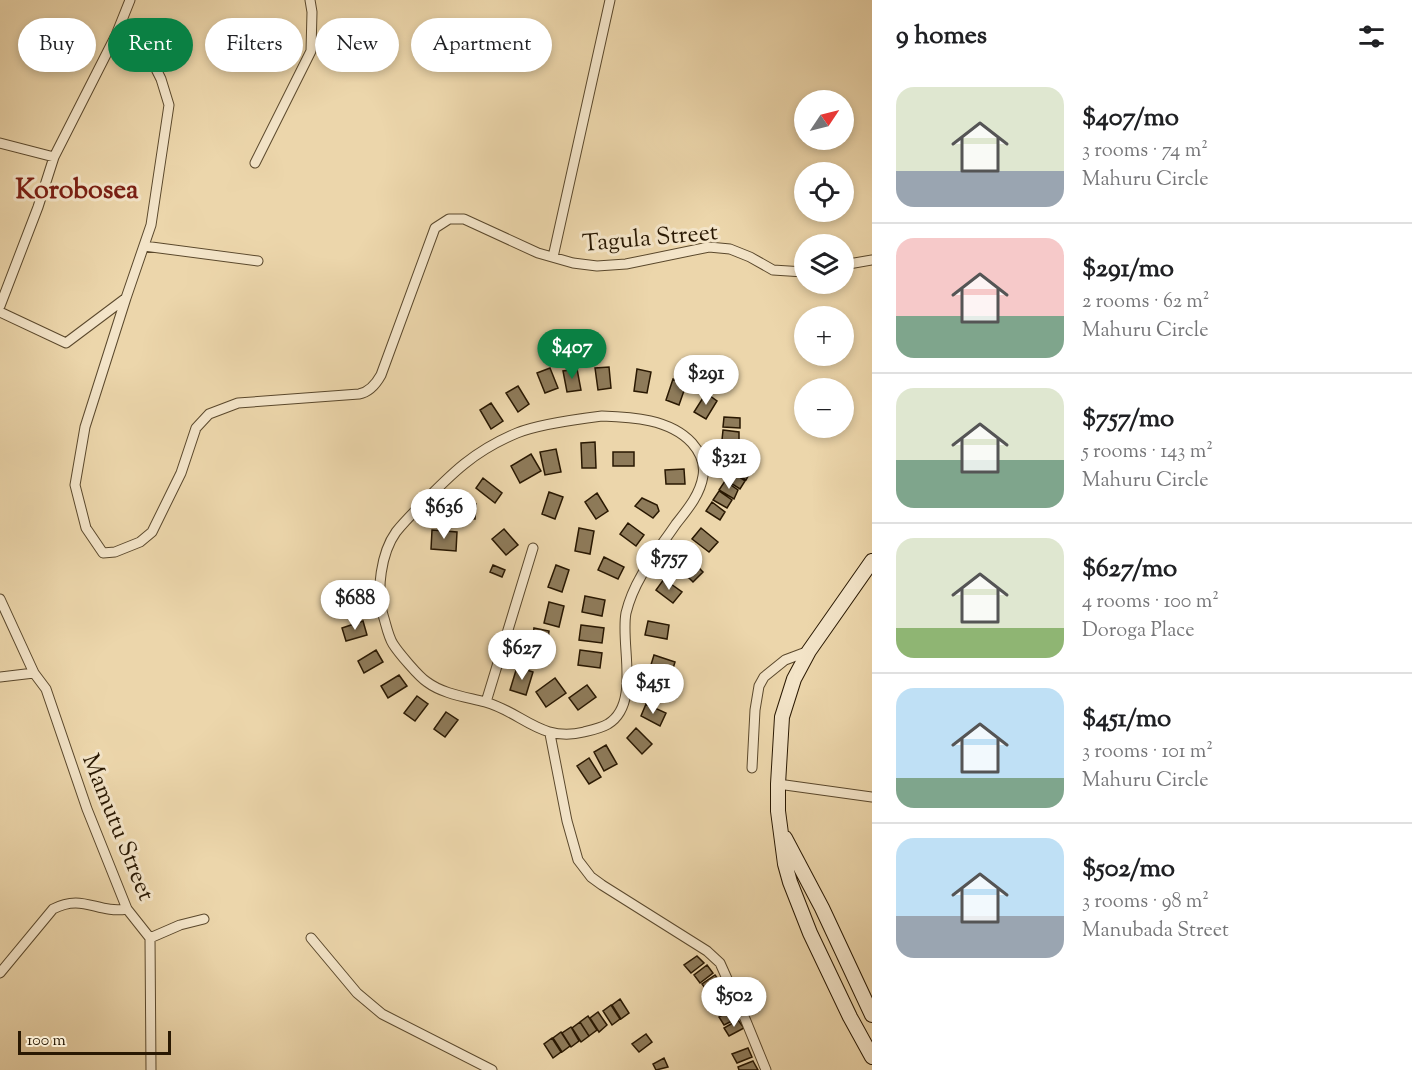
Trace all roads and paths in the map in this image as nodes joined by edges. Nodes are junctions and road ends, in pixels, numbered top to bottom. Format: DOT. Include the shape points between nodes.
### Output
graph roads {
  1 [pos="130,0"];
  2 [pos="310,0"];
  3 [pos="610,0"];
  4 [pos="123,18"];
  5 [pos="108,51"];
  6 [pos="158,72"];
  7 [pos="0,143"];
  8 [pos="54,157"];
  9 [pos="255,163"];
  10 [pos="144,246"];
  11 [pos="553,257"];
  12 [pos="872,260"];
  13 [pos="258,261"];
  14 [pos="854,264"];
  15 [pos="794,271"];
  16 [pos="126,298"];
  17 [pos="0,306"];
  18 [pos="0,312"];
  19 [pos="533,548"];
  20 [pos="872,561"];
  21 [pos="0,599"];
  22 [pos="809,651"];
  23 [pos="34,673"];
  24 [pos="0,677"];
  25 [pos="486,702"];
  26 [pos="550,734"];
  27 [pos="752,768"];
  28 [pos="778,783"];
  29 [pos="872,797"];
  30 [pos="782,833"];
  31 [pos="127,909"];
  32 [pos="204,919"];
  33 [pos="150,938"];
  34 [pos="311,938"];
  35 [pos="0,973"];
  36 [pos="872,1015"];
  37 [pos="872,1057"];
  38 [pos="151,1070"];
  39 [pos="492,1070"];
  40 [pos="766,1070"];
  1 -- 4 [label="street"];
  2 -- 9 [label="street" via="311,51"];
  3 -- 11 [label="street"];
  5 -- 8 [label="street"];
  6 -- 10 [label="street" via="169,105 151,225"];
  7 -- 8 [label="street"];
  8 -- 17 [label="street"];
  10 -- 13 [label="street"];
  10 -- 16 [label="street"];
  11 -- 15 [label="street, Tagula Street" via="597,266 720,247 773,270"];
  11 -- 16 [label="street, Tagula Street" via="464,219 449,219 435,228 376,384 359,394 238,403 209,414 196,428 181,473 152,532 140,542 103,553 86,528 75,485 85,427"];
  12 -- 14 [label="street"];
  16 -- 18 [label="street" via="66,343"];
  19 -- 25 [label="street"];
  20 -- 22 [label="main road"];
  21 -- 23 [label="street, Mamutu Street"];
  22 -- 27 [label="street" via="785,660 759,686"];
  22 -- 28 [label="main road" via="782,717"];
  23 -- 24 [label="street"];
  23 -- 31 [label="street, Mamutu Street" via="46,689"];
  25 -- 26 [label="street"];
  25 -- 26 [label="street" via="466,699 427,682 392,643 380,606 380,572 395,533 453,471 488,446 520,432 602,416 631,417 679,432 696,447 704,466 703,476 693,502 646,567 632,594 624,635 628,673 620,710 608,724 593,730 564,736"];
  26 -- 40 [label="street" via="578,860 602,885 720,963"];
  28 -- 29 [label="street"];
  28 -- 30 [label="main road"];
  30 -- 36 [label="main road" via="818,899"];
  30 -- 37 [label="main road" via="785,864 797,902"];
  31 -- 33 [label="street, Mamutu Street"];
  31 -- 35 [label="street" via="114,911 84,902 62,904 53,909"];
  32 -- 33 [label="street"];
  33 -- 38 [label="street"];
  34 -- 39 [label="street" via="357,993 382,1014"];
}
